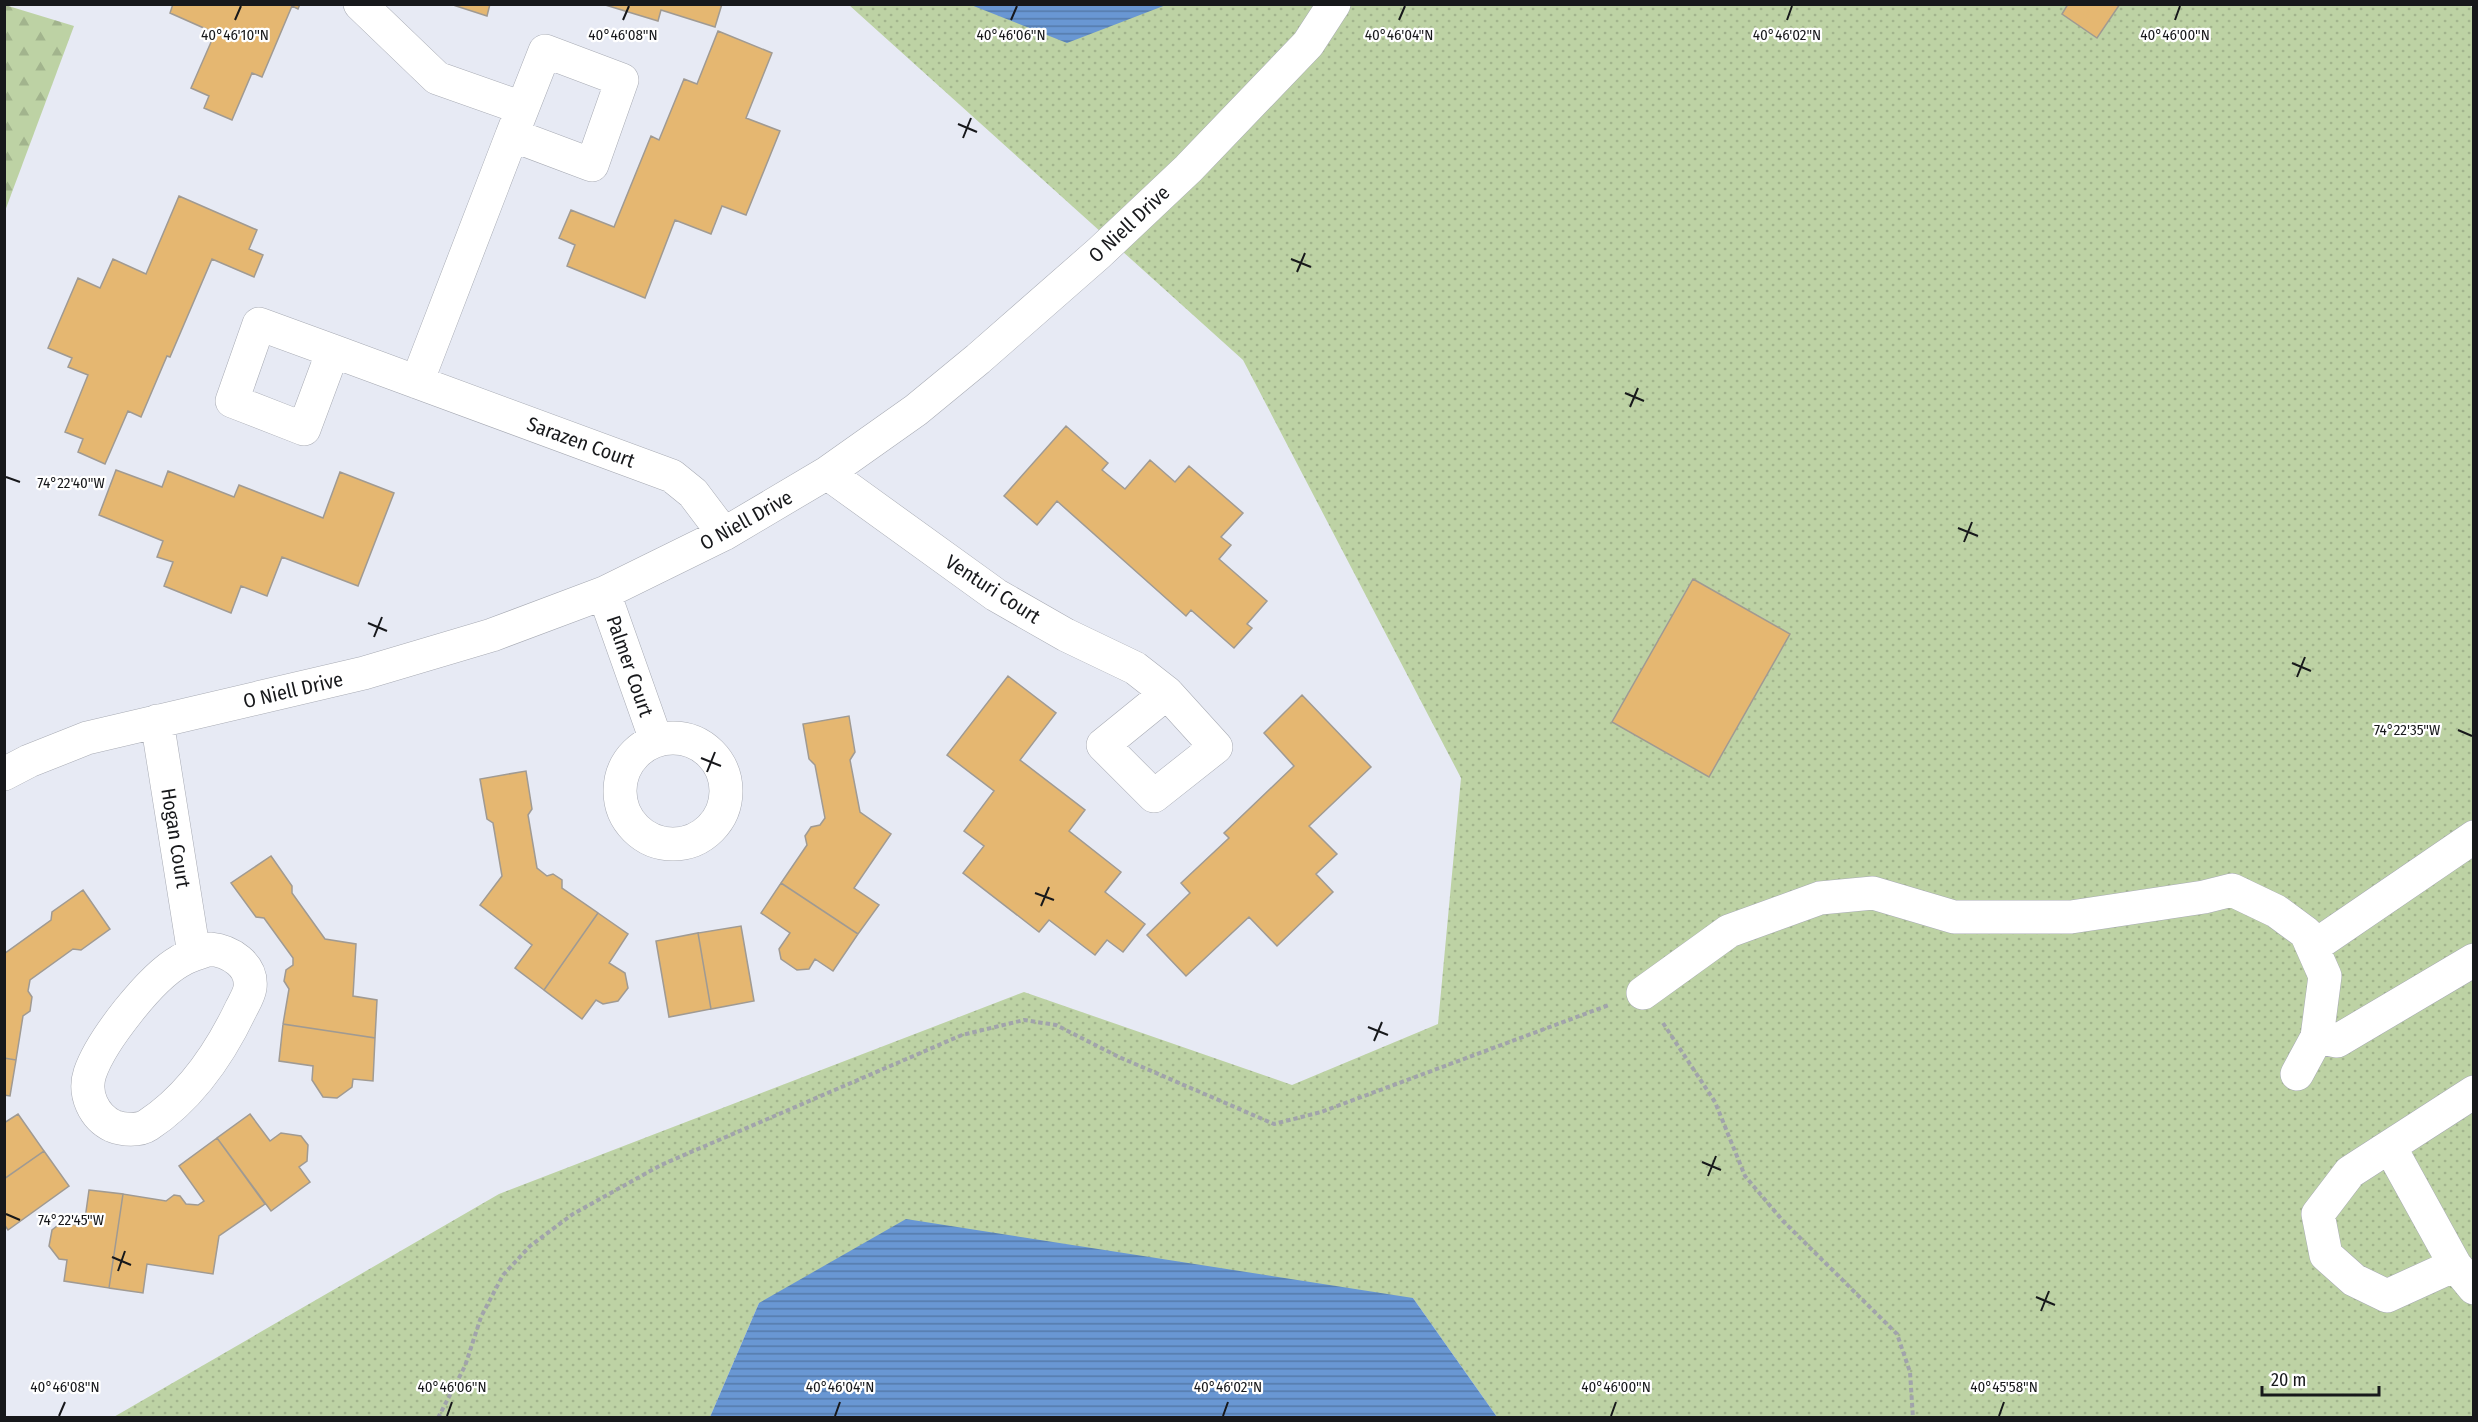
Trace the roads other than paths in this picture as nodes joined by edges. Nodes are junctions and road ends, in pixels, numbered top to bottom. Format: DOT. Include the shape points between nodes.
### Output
graph roads {
  1 [pos="360,4"];
  2 [pos="1334,4"];
  3 [pos="333,351"];
  4 [pos="417,382"];
  5 [pos="827,473"];
  6 [pos="724,534"];
  7 [pos="604,593"];
  8 [pos="1167,693"];
  9 [pos="157,721"];
  10 [pos="656,740"];
  11 [pos="4,774"];
  12 [pos="2474,837"];
  13 [pos="2313,947"];
  14 [pos="195,954"];
  15 [pos="2474,960"];
  16 [pos="1643,993"];
  17 [pos="2317,1037"];
  18 [pos="2297,1074"];
  19 [pos="2474,1092"];
  20 [pos="2390,1146"];
  21 [pos="2464,1276"];
  1 -- 4 [label="street" via="437,78 517,122"];
  2 -- 5 [label="street, O Niell Drive" via="1308,44 1188,169 1099,253 916,410"];
  3 -- 4 [label="street, Sarazen Court"];
  4 -- 6 [label="street, Sarazen Court" via="672,476 693,493"];
  5 -- 6 [label="street, O Niell Drive"];
  5 -- 8 [label="street, Venturi Court" via="996,595 1135,668"];
  6 -- 7 [label="street, O Niell Drive"];
  7 -- 9 [label="street, O Niell Drive" via="492,635 364,673"];
  7 -- 10 [label="street, Palmer Court"];
  9 -- 11 [label="street, O Niell Drive" via="87,738"];
  9 -- 14 [label="street, Hogan Court"];
  12 -- 13 [label="street"];
  13 -- 16 [label="street" via="2306,933 2284,916 2232,890 2071,917 1954,917 1873,892 1820,898 1729,932"];
  13 -- 17 [label="street" via="2325,976"];
  14 -- 14 [label="street" via="178,961 139,997 102,1047 89,1075 88,1093 93,1110 105,1122 122,1130 145,1127 161,1116 199,1078 229,1034 250,989 248,972 238,958 222,950"];
  15 -- 17 [label="street" via="2337,1041"];
  17 -- 18 [label="street"];
  19 -- 20 [label="street"];
  20 -- 21 [label="street"];
  20 -- 21 [label="street" via="2350,1172 2318,1214 2326,1255 2354,1280 2387,1296"];
}
